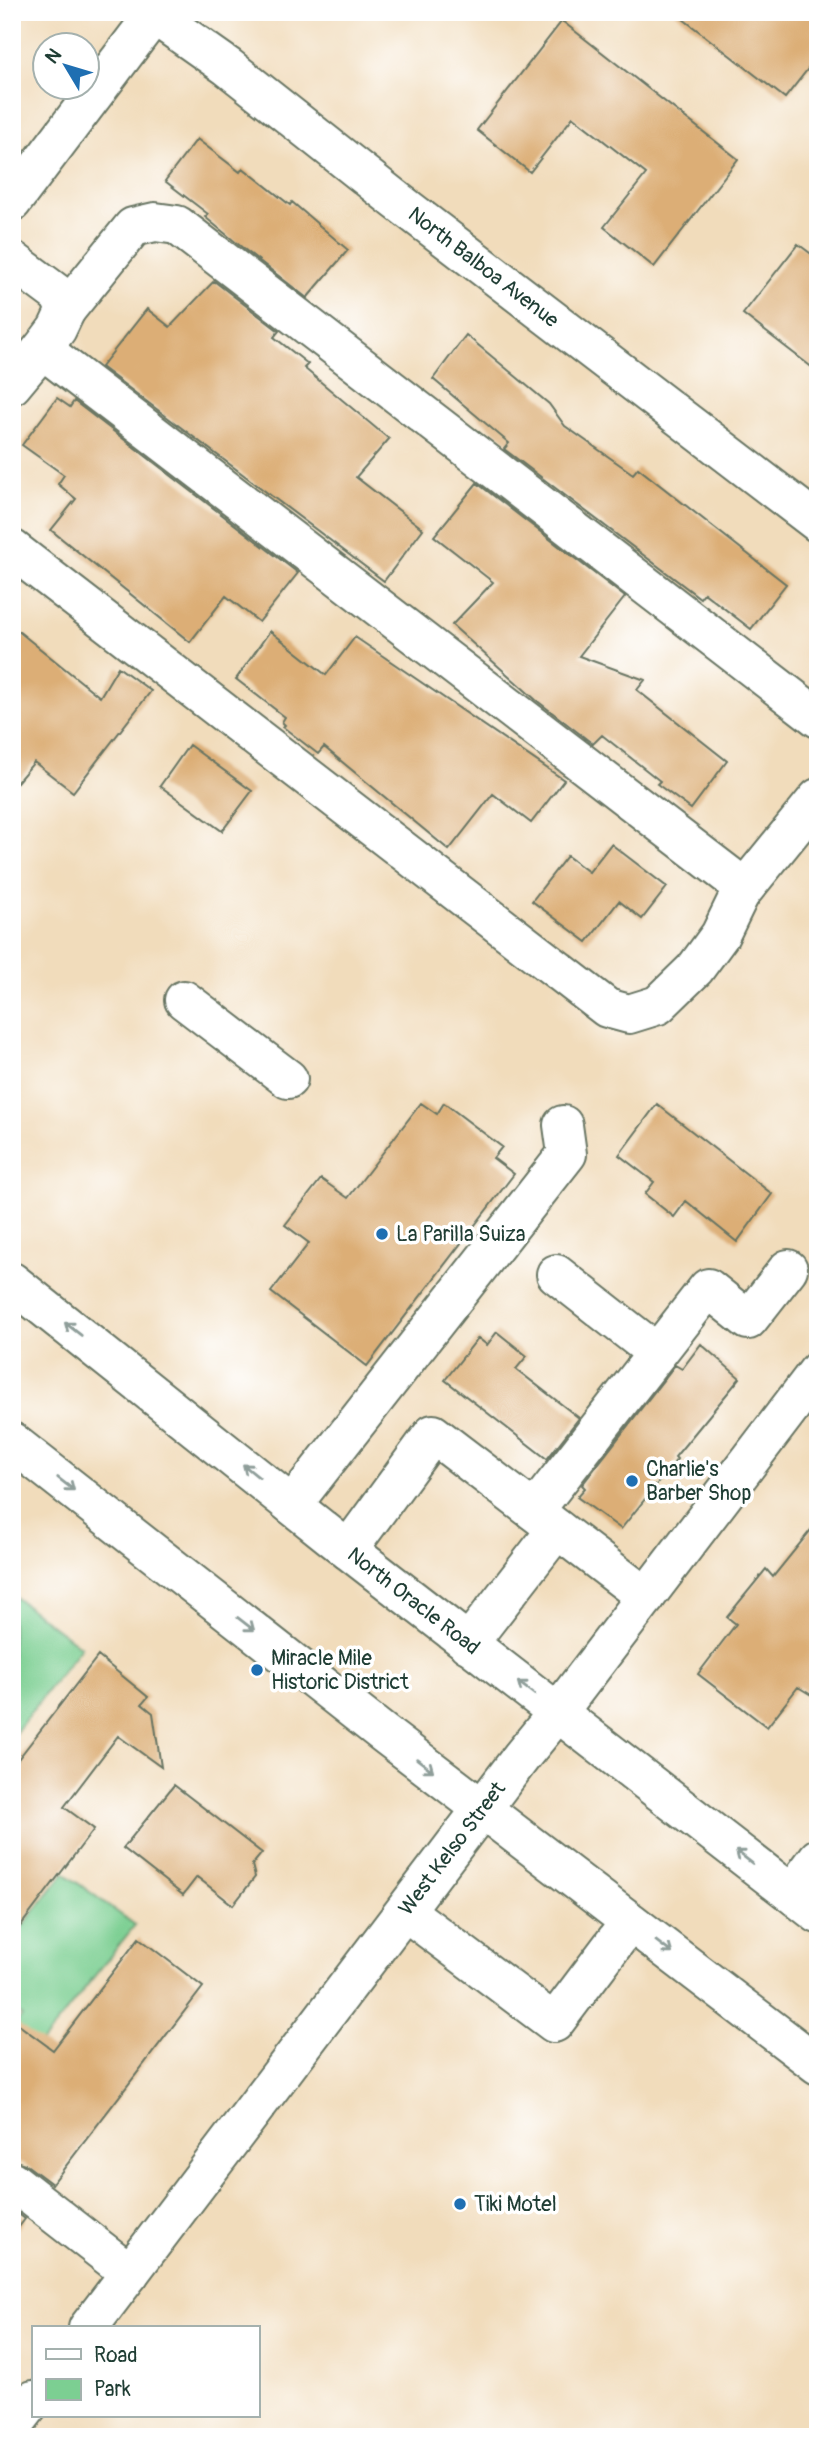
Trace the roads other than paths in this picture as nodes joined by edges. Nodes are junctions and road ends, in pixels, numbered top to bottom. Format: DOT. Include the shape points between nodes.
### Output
graph roads {
  1 [pos="153,13"];
  2 [pos="12,202"];
  3 [pos="12,260"];
  4 [pos="66,310"];
  5 [pos="41,349"];
  6 [pos="12,385"];
  7 [pos="818,523"];
  8 [pos="12,549"];
  9 [pos="818,718"];
  10 [pos="818,797"];
  11 [pos="740,894"];
  12 [pos="184,1000"];
  13 [pos="288,1079"];
  14 [pos="563,1125"];
  15 [pos="788,1269"];
  16 [pos="556,1274"];
  17 [pos="12,1282"];
  18 [pos="657,1353"];
  19 [pos="818,1371"];
  20 [pos="12,1443"];
  21 [pos="292,1505"];
  22 [pos="546,1520"];
  23 [pos="348,1550"];
  24 [pos="646,1597"];
  25 [pos="468,1644"];
  26 [pos="558,1713"];
  27 [pos="483,1809"];
  28 [pos="818,1858"];
  29 [pos="805,1904"];
  30 [pos="405,1911"];
  31 [pos="631,1922"];
  32 [pos="818,2065"];
  33 [pos="12,2180"];
  34 [pos="130,2273"];
  35 [pos="90,2326"];
  36 [pos="32,2401"];
  37 [pos="12,2427"];
  1 -- 2 [label="street"];
  1 -- 7 [label="street, North Balboa Avenue"];
  3 -- 4 [label="street" via="59,295"];
  4 -- 5 [label="street"];
  4 -- 9 [label="street" via="133,227 155,222 177,225"];
  5 -- 6 [label="street"];
  5 -- 11 [label="street" via="733,879"];
  8 -- 11 [label="street" via="607,1007 629,1014 658,1005 695,969 720,935"];
  10 -- 11 [label="street"];
  12 -- 13 [label="street"];
  14 -- 21 [label="street" via="567,1154"];
  15 -- 18 [label="street" via="748,1320 709,1288"];
  16 -- 18 [label="street"];
  21 -- 17 [label="street, North Oracle Road, one-way"];
  18 -- 22 [label="street"];
  19 -- 24 [label="street, West Kelso Street"];
  20 -- 27 [label="street, one-way"];
  21 -- 23 [label="street, North Oracle Road"];
  22 -- 23 [label="street" via="433,1434"];
  22 -- 24 [label="street"];
  22 -- 25 [label="street"];
  23 -- 25 [label="street, North Oracle Road"];
  24 -- 26 [label="street, West Kelso Street"];
  26 -- 25 [label="street, North Oracle Road, one-way"];
  26 -- 27 [label="street, West Kelso Street"];
  29 -- 26 [label="street, North Oracle Road, one-way"];
  27 -- 30 [label="street, West Kelso Street"];
  27 -- 31 [label="street"];
  28 -- 29 [label="street"];
  30 -- 31 [label="street" via="554,2023"];
  30 -- 34 [label="street, West Kelso Street"];
  31 -- 32 [label="street, one-way"];
  33 -- 34 [label="street"];
  34 -- 35 [label="street, West Kelso Street"];
  36 -- 37 [label="street"];
}
